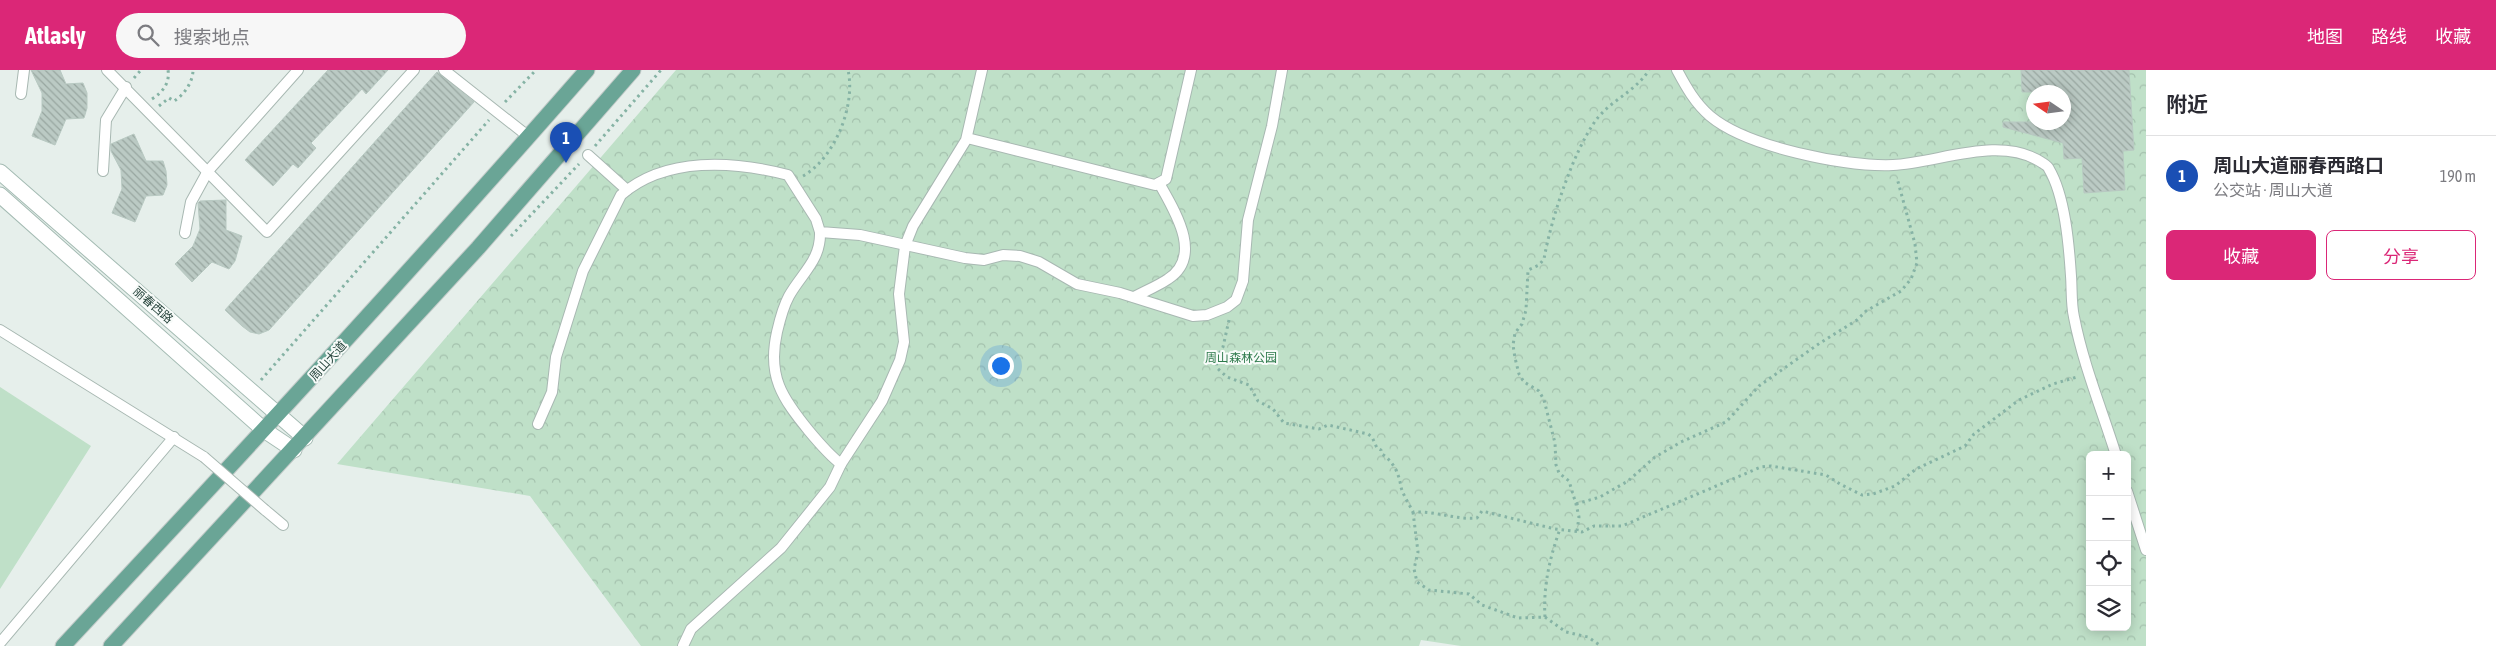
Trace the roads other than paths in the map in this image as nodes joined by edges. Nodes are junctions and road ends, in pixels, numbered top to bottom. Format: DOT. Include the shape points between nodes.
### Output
graph roads {
  1 [pos="24,70"];
  2 [pos="107,70"];
  3 [pos="298,70"];
  4 [pos="414,70"];
  5 [pos="444,70"];
  6 [pos="587,70"];
  7 [pos="633,70"];
  8 [pos="982,70"];
  9 [pos="1191,70"];
  10 [pos="1282,70"];
  11 [pos="1677,70"];
  12 [pos="126,87"];
  13 [pos="21,94"];
  14 [pos="529,137"];
  15 [pos="967,138"];
  16 [pos="588,155"];
  17 [pos="103,171"];
  18 [pos="208,171"];
  19 [pos="0,172"];
  20 [pos="1159,183"];
  21 [pos="627,190"];
  22 [pos="0,196"];
  23 [pos="820,232"];
  24 [pos="185,234"];
  25 [pos="905,246"];
  26 [pos="1134,297"];
  27 [pos="0,330"];
  28 [pos="279,414"];
  29 [pos="538,424"];
  30 [pos="264,430"];
  31 [pos="174,437"];
  32 [pos="305,438"];
  33 [pos="294,450"];
  34 [pos="2115,451"];
  35 [pos="841,464"];
  36 [pos="2129,496"];
  37 [pos="283,525"];
  38 [pos="2146,550"];
  39 [pos="0,643"];
  40 [pos="63,646"];
  41 [pos="110,646"];
  42 [pos="683,646"];
  1 -- 13 [label="lane"];
  2 -- 12 [label="lane"];
  3 -- 18 [label="lane"];
  4 -- 18 [label="lane" via="267,232"];
  5 -- 14 [label="lane"];
  6 -- 14 [label="main road, 周山大道"];
  7 -- 32 [label="main road" via="478,248"];
  8 -- 15 [label="lane"];
  9 -- 20 [label="lane" via="1166,179"];
  10 -- 26 [label="lane" via="1272,126 1248,220 1243,281 1236,300 1207,315 1193,316"];
  11 -- 34 [label="lane" via="1688,93 1710,116 1735,132 1763,143 1864,165 1997,151 2030,155 2049,168 2062,204 2074,317"];
  12 -- 17 [label="lane" via="106,120"];
  12 -- 18 [label="lane"];
  14 -- 28 [label="main road, 周山大道"];
  15 -- 20 [label="lane" via="1155,185"];
  15 -- 25 [label="lane"];
  16 -- 21 [label="lane"];
  18 -- 24 [label="lane" via="191,202"];
  19 -- 28 [label="main road, 丽春西路"];
  20 -- 26 [label="lane" via="1178,217 1186,246 1180,268 1169,279"];
  21 -- 23 [label="lane" via="658,174 687,167 718,164 768,170 788,175 816,219"];
  21 -- 29 [label="lane" via="621,195 583,271 556,357 552,392"];
  22 -- 30 [label="main road, 丽春西路"];
  23 -- 25 [label="lane" via="860,235"];
  23 -- 35 [label="lane" via="821,246 789,297 780,318 773,366 776,382 784,397 815,438"];
  25 -- 26 [label="lane" via="984,260 1003,255 1020,256 1038,262 1077,284"];
  25 -- 35 [label="lane" via="898,294 904,342 900,360 882,401"];
  27 -- 31 [label="lane"];
  28 -- 30 [label="main road, 周山大道"];
  28 -- 32 [label="main road, 丽春西路"];
  30 -- 33 [label="main road, 丽春西路"];
  30 -- 40 [label="main road, 周山大道"];
  31 -- 37 [label="lane, bridge" via="204,457"];
  31 -- 39 [label="lane"];
  32 -- 33 [label="main road"];
  33 -- 41 [label="main road"];
  35 -- 42 [label="lane" via="830,487 780,548 691,629"];
  36 -- 38 [label="lane"];
}
